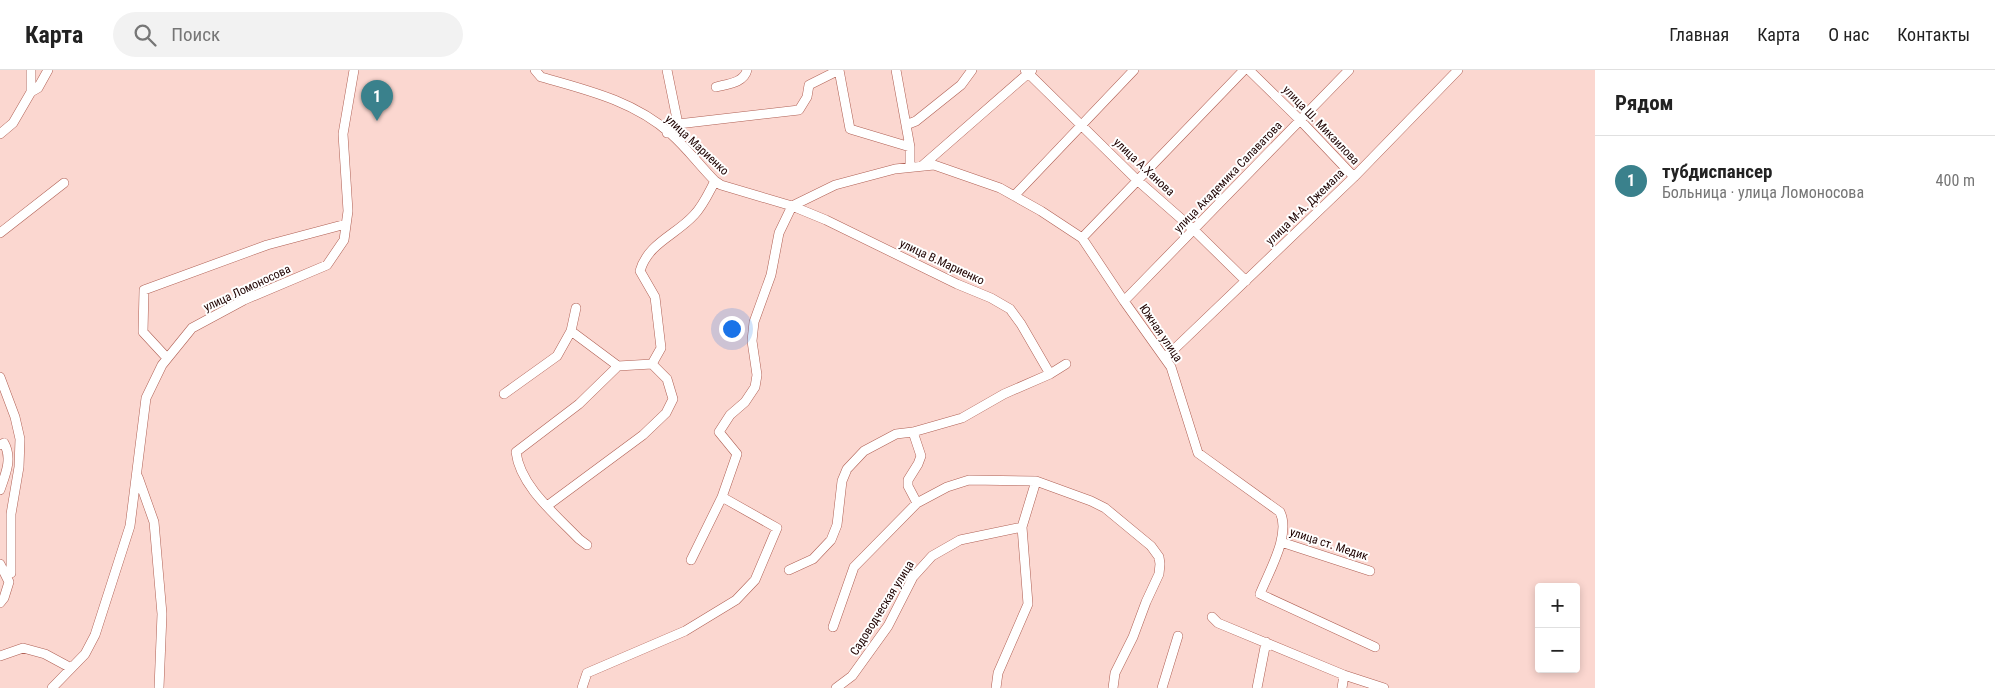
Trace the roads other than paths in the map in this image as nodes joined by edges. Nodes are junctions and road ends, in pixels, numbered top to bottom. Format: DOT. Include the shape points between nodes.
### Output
graph roads {
  1 [pos="31,70"];
  2 [pos="48,70"];
  3 [pos="354,70"];
  4 [pos="535,70"];
  5 [pos="667,70"];
  6 [pos="748,70"];
  7 [pos="839,70"];
  8 [pos="896,70"];
  9 [pos="972,70"];
  10 [pos="1134,70"];
  11 [pos="1244,70"];
  12 [pos="1249,70"];
  13 [pos="1349,70"];
  14 [pos="1458,70"];
  15 [pos="1029,71"];
  16 [pos="716,87"];
  17 [pos="30,92"];
  18 [pos="1300,120"];
  19 [pos="678,124"];
  20 [pos="906,125"];
  21 [pos="1082,125"];
  22 [pos="667,132"];
  23 [pos="0,134"];
  24 [pos="910,147"];
  25 [pos="921,166"];
  26 [pos="910,168"];
  27 [pos="1354,177"];
  28 [pos="1137,180"];
  29 [pos="715,181"];
  30 [pos="64,183"];
  31 [pos="1014,196"];
  32 [pos="792,206"];
  33 [pos="346,224"];
  34 [pos="1194,230"];
  35 [pos="0,233"];
  36 [pos="1082,238"];
  37 [pos="1246,281"];
  38 [pos="1124,302"];
  39 [pos="576,308"];
  40 [pos="571,331"];
  41 [pos="167,358"];
  42 [pos="1165,358"];
  43 [pos="652,364"];
  44 [pos="1066,364"];
  45 [pos="618,366"];
  46 [pos="1050,374"];
  47 [pos="0,377"];
  48 [pos="504,394"];
  49 [pos="913,432"];
  50 [pos="0,445"];
  51 [pos="137,474"];
  52 [pos="1036,481"];
  53 [pos="0,490"];
  54 [pos="722,497"];
  55 [pos="917,503"];
  56 [pos="547,506"];
  57 [pos="1022,527"];
  58 [pos="1281,542"];
  59 [pos="587,544"];
  60 [pos="691,560"];
  61 [pos="0,564"];
  62 [pos="789,570"];
  63 [pos="1370,570"];
  64 [pos="4,574"];
  65 [pos="0,603"];
  66 [pos="1212,616"];
  67 [pos="833,627"];
  68 [pos="1178,636"];
  69 [pos="1266,642"];
  70 [pos="1375,647"];
  71 [pos="0,656"];
  72 [pos="71,668"];
  73 [pos="1344,675"];
  74 [pos="52,688"];
  75 [pos="159,688"];
  76 [pos="582,688"];
  77 [pos="836,688"];
  78 [pos="996,688"];
  79 [pos="1113,688"];
  80 [pos="1162,688"];
  81 [pos="1257,688"];
  82 [pos="1342,688"];
  83 [pos="1384,688"];
  1 -- 17 [label="street"];
  2 -- 17 [label="street" via="38,88"];
  3 -- 33 [label="street, улица Ломоносова" via="343,134"];
  4 -- 22 [label="street, улица Мариенко" via="542,77 599,93 642,113"];
  5 -- 19 [label="street"];
  6 -- 16 [label="street" via="739,81"];
  7 -- 19 [label="street" via="809,86 799,110"];
  7 -- 24 [label="street" via="850,129"];
  8 -- 20 [label="street"];
  9 -- 20 [label="street" via="961,85 916,121"];
  10 -- 21 [label="street"];
  11 -- 28 [label="street"];
  12 -- 18 [label="street, улица Ш. Микаилова"];
  13 -- 18 [label="street, улица Академика Салаватова"];
  14 -- 27 [label="street, улица М-А. Джемала"];
  15 -- 21 [label="street, улица А.Ханова"];
  15 -- 25 [label="street"];
  17 -- 23 [label="street" via="13,123"];
  18 -- 27 [label="street, улица Ш. Микаилова"];
  18 -- 34 [label="street, улица Академика Салаватова"];
  19 -- 22 [label="street"];
  20 -- 24 [label="street"];
  21 -- 28 [label="street, улица А.Ханова"];
  21 -- 31 [label="street"];
  22 -- 29 [label="street, улица Мариенко"];
  24 -- 26 [label="street"];
  25 -- 26 [label="street, Южная улица"];
  25 -- 31 [label="street, Южная улица" via="934,165"];
  26 -- 32 [label="street, Южная улица" via="835,185"];
  27 -- 37 [label="street, улица М-А. Джемала"];
  28 -- 34 [label="street, улица А.Ханова"];
  28 -- 36 [label="street"];
  29 -- 32 [label="street, улица Мариенко"];
  29 -- 43 [label="street" via="695,215 643,259 640,271 655,297 661,348"];
  30 -- 35 [label="street"];
  31 -- 36 [label="street, Южная улица"];
  32 -- 46 [label="street, улица В.Мариенко" via="991,298 1010,310"];
  32 -- 54 [label="street" via="779,233 771,276 754,322 755,387 719,432 737,454"];
  33 -- 41 [label="street, улица Ломоносова" via="344,240 327,265 244,300 192,328"];
  33 -- 41 [label="street" via="267,245 144,290 143,332"];
  34 -- 37 [label="street, улица А.Ханова"];
  34 -- 38 [label="street, улица Академика Салаватова"];
  36 -- 38 [label="street, Южная улица"];
  37 -- 42 [label="street, улица М-А. Джемала"];
  38 -- 42 [label="street, Южная улица"];
  39 -- 40 [label="street"];
  40 -- 45 [label="street"];
  40 -- 48 [label="street" via="557,356"];
  41 -- 51 [label="street, улица Ломоносова" via="146,398"];
  42 -- 58 [label="street, Южная улица" via="1171,367 1198,453 1280,512 1284,520"];
  43 -- 45 [label="street"];
  43 -- 56 [label="street" via="667,379 673,400 666,413 643,435"];
  44 -- 46 [label="street"];
  45 -- 56 [label="street" via="579,404 516,452 516,459 534,493"];
  46 -- 49 [label="street" via="1004,394 962,418"];
  47 -- 64 [label="street" via="20,439 11,514 11,573"];
  49 -- 55 [label="street" via="921,456 908,486"];
  49 -- 62 [label="street" via="896,434 853,460 842,481 837,525 831,540 812,559"];
  50 -- 53 [label="street" via="4,444 8,451 8,466"];
  51 -- 72 [label="street, улица Ломоносова" via="130,526 95,635 85,654"];
  51 -- 75 [label="street" via="154,522 162,614"];
  52 -- 55 [label="street" via="969,480"];
  52 -- 57 [label="street"];
  52 -- 79 [label="street" via="1105,508 1151,546 1159,557 1159,574 1134,637 1115,673"];
  54 -- 60 [label="street"];
  54 -- 76 [label="street" via="778,528 755,580 736,600 685,631 587,673"];
  55 -- 67 [label="street" via="854,567"];
  56 -- 59 [label="street"];
  57 -- 77 [label="street, Садоводческая улица" via="960,540 932,556 913,577 888,626 852,676"];
  57 -- 78 [label="street" via="1028,604 998,673"];
  58 -- 63 [label="street, улица ст. Медик"];
  58 -- 70 [label="street, Южная улица" via="1260,594"];
  61 -- 64 [label="street"];
  64 -- 65 [label="street" via="8,587"];
  66 -- 69 [label="street" via="1218,624"];
  68 -- 80 [label="street"];
  69 -- 73 [label="street"];
  69 -- 81 [label="street"];
  71 -- 72 [label="street" via="23,648 45,654"];
  72 -- 74 [label="street, улица Ломоносова"];
  73 -- 82 [label="street"];
  73 -- 83 [label="street"];
}
